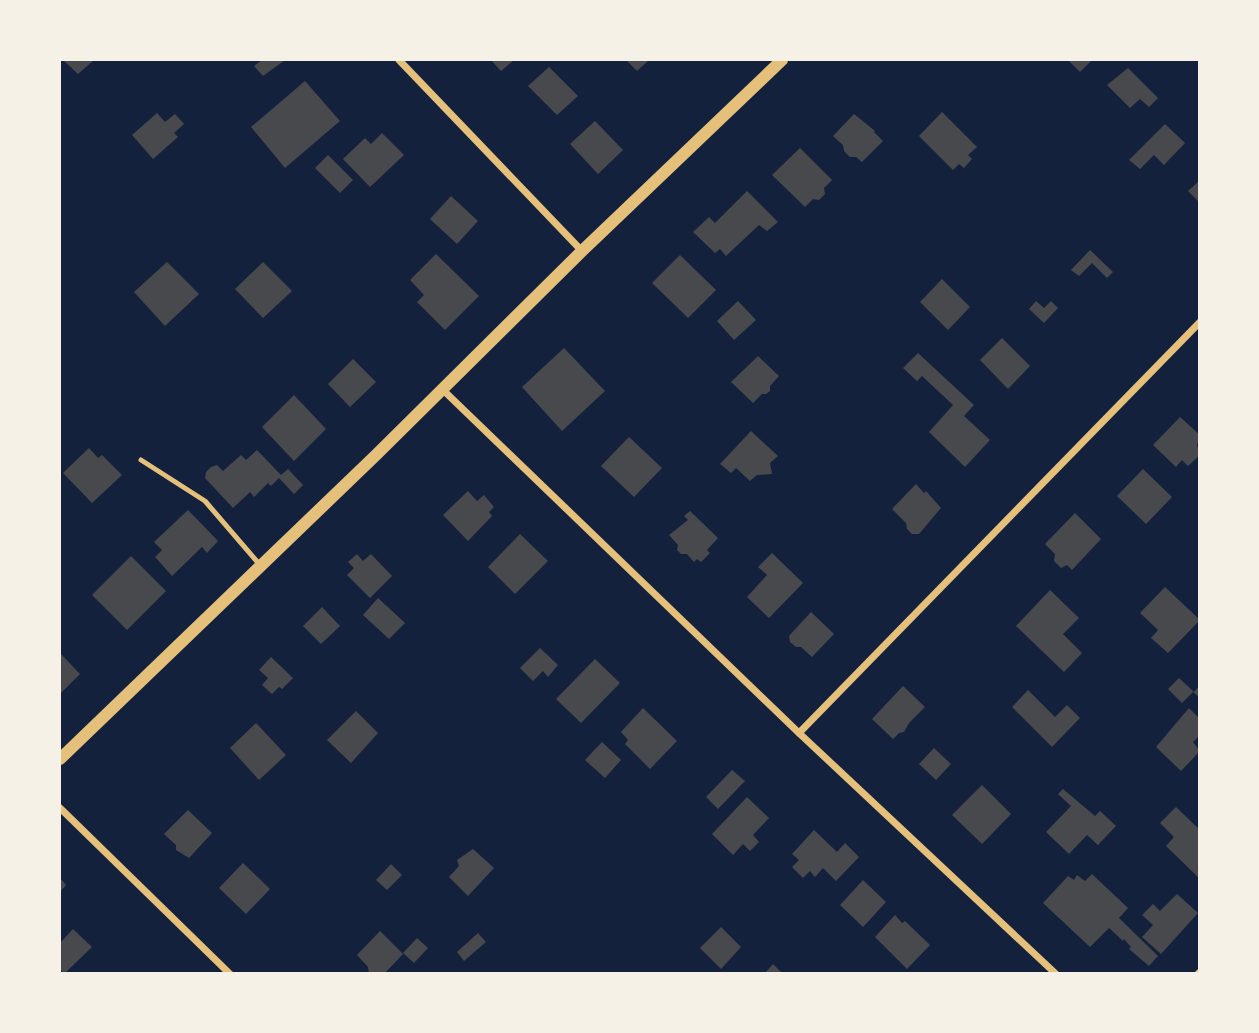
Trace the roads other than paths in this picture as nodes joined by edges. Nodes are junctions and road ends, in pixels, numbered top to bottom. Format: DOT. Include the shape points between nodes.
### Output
graph roads {
  1 [pos="399,60"];
  2 [pos="782,60"];
  3 [pos="582,251"];
  4 [pos="1199,322"];
  5 [pos="442,388"];
  6 [pos="141,460"];
  7 [pos="260,565"];
  8 [pos="799,733"];
  9 [pos="60,760"];
  10 [pos="60,808"];
  11 [pos="230,974"];
  12 [pos="1056,974"];
  1 -- 3 [label="street"];
  2 -- 3 [label="street"];
  3 -- 5 [label="street"];
  4 -- 8 [label="street"];
  5 -- 7 [label="street"];
  5 -- 8 [label="street"];
  6 -- 7 [label="lane" via="205,501"];
  7 -- 9 [label="street"];
  8 -- 12 [label="street"];
  10 -- 11 [label="street"];
}
